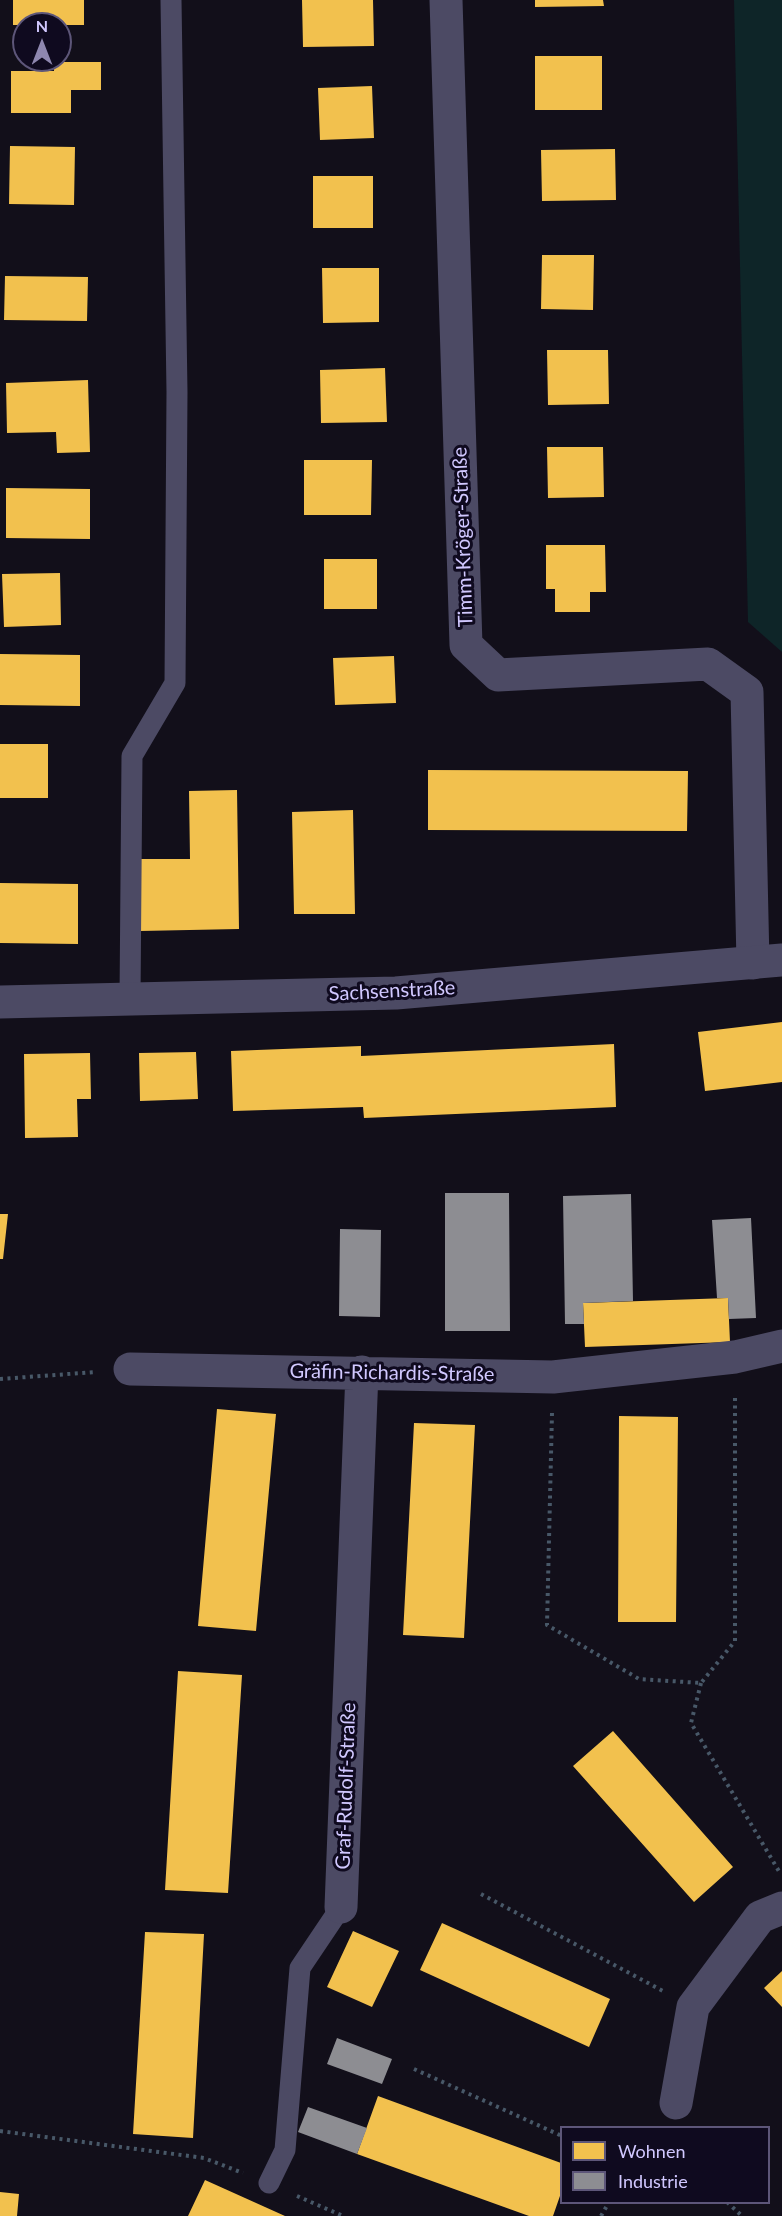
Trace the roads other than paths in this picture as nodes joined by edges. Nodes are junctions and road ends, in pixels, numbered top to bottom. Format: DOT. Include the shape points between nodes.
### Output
graph roads {
  1 [pos="171,0"];
  2 [pos="446,0"];
  3 [pos="768,962"];
  4 [pos="129,999"];
  5 [pos="0,1002"];
  6 [pos="782,1346"];
  7 [pos="129,1369"];
  8 [pos="362,1372"];
  9 [pos="341,1907"];
  10 [pos="782,1908"];
  11 [pos="676,2103"];
  12 [pos="269,2183"];
  1 -- 4 [label="lane" via="177,392 175,683 132,756"];
  2 -- 3 [label="street, Timm-Kröger-Straße" via="466,645 498,675 708,664 747,692"];
  3 -- 4 [label="street, Sachsenstraße" via="396,993"];
  4 -- 5 [label="street, Sachsenstraße"];
  6 -- 8 [label="street, Gräfin-Richardis-Straße" via="735,1357 553,1377"];
  7 -- 8 [label="street, Gräfin-Richardis-Straße"];
  8 -- 9 [label="street, Graf-Rudolf-Straße"];
  9 -- 12 [label="lane, Graf-Rudolf-Straße" via="300,1968 285,2150"];
  10 -- 11 [label="street" via="760,1917 693,2007"];
}
